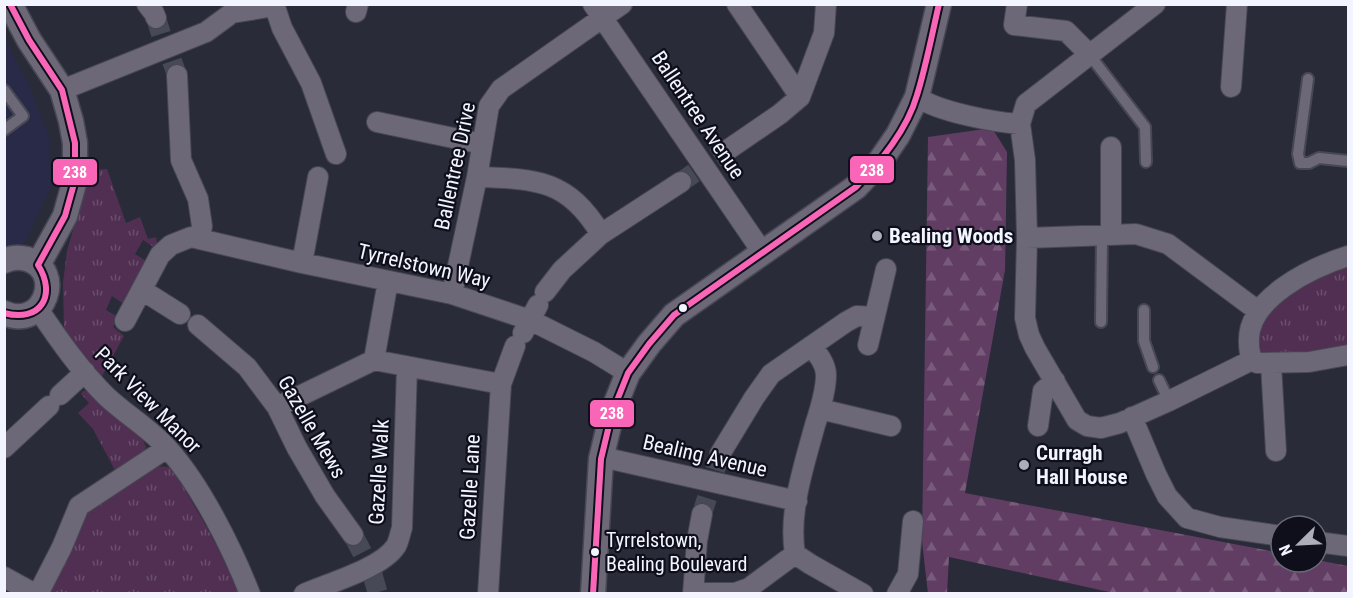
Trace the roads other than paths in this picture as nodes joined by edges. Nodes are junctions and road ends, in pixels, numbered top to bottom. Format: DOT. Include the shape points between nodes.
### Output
graph roads {
  1 [pos="10,4"];
  2 [pos="622,4"];
  3 [pos="737,4"];
  4 [pos="826,4"];
  5 [pos="939,4"];
  6 [pos="1017,4"];
  7 [pos="1155,4"];
  8 [pos="1237,4"];
  9 [pos="274,5"];
  10 [pos="598,11"];
  11 [pos="163,40"];
  12 [pos="1089,54"];
  13 [pos="1308,79"];
  14 [pos="1231,87"];
  15 [pos="4,90"];
  16 [pos="62,90"];
  17 [pos="800,97"];
  18 [pos="917,97"];
  19 [pos="377,122"];
  20 [pos="1020,124"];
  21 [pos="4,130"];
  22 [pos="482,144"];
  23 [pos="1111,147"];
  24 [pos="336,154"];
  25 [pos="1348,161"];
  26 [pos="1146,162"];
  27 [pos="704,166"];
  28 [pos="318,177"];
  29 [pos="477,177"];
  30 [pos="601,234"];
  31 [pos="1107,235"];
  32 [pos="200,238"];
  33 [pos="1028,238"];
  34 [pos="763,253"];
  35 [pos="1348,256"];
  36 [pos="4,261"];
  37 [pos="302,263"];
  38 [pos="38,266"];
  39 [pos="886,269"];
  40 [pos="388,281"];
  41 [pos="142,290"];
  42 [pos="452,294"];
  43 [pos="38,309"];
  44 [pos="1144,310"];
  45 [pos="1258,311"];
  46 [pos="4,313"];
  47 [pos="180,314"];
  48 [pos="874,317"];
  49 [pos="530,319"];
  50 [pos="125,321"];
  51 [pos="1101,322"];
  52 [pos="198,325"];
  53 [pos="868,345"];
  54 [pos="812,346"];
  55 [pos="1348,356"];
  56 [pos="374,360"];
  57 [pos="1262,362"];
  58 [pos="407,367"];
  59 [pos="1153,367"];
  60 [pos="85,372"];
  61 [pos="628,373"];
  62 [pos="1159,380"];
  63 [pos="1055,381"];
  64 [pos="501,384"];
  65 [pos="1169,401"];
  66 [pos="278,407"];
  67 [pos="820,409"];
  68 [pos="1132,417"];
  69 [pos="891,426"];
  70 [pos="1038,426"];
  71 [pos="4,448"];
  72 [pos="167,448"];
  73 [pos="1276,451"];
  74 [pos="602,459"];
  75 [pos="711,484"];
  76 [pos="797,501"];
  77 [pos="913,521"];
  78 [pos="1269,534"];
  79 [pos="353,535"];
  80 [pos="1329,544"];
  81 [pos="1348,546"];
  82 [pos="795,554"];
  83 [pos="4,578"];
  84 [pos="693,593"];
  85 [pos="36,594"];
  86 [pos="250,594"];
  87 [pos="304,594"];
  88 [pos="488,594"];
  89 [pos="593,594"];
  90 [pos="863,594"];
  91 [pos="897,594"];
  1 -- 16 [label="street"];
  2 -- 10 [label="street, Ballentree Drive"];
  3 -- 17 [label="street"];
  4 -- 17 [label="street" via="824,33"];
  5 -- 18 [label="street"];
  6 -- 12 [label="street" via="1014,25 1066,31"];
  7 -- 12 [label="street"];
  8 -- 14 [label="street"];
  9 -- 11 [label="street" via="232,13 206,32"];
  9 -- 24 [label="street" via="310,83"];
  10 -- 22 [label="street, Ballentree Drive" via="501,89 489,106"];
  10 -- 27 [label="street, Ballentree Avenue"];
  11 -- 16 [label="street"];
  11 -- 32 [label="street" via="182,160 198,200"];
  12 -- 20 [label="street" via="1026,104"];
  12 -- 26 [label="lane" via="1145,127"];
  13 -- 25 [label="lane" via="1300,162 1319,158"];
  15 -- 21 [label="lane" via="23,116"];
  16 -- 38 [label="street" via="75,143 75,180 65,216"];
  17 -- 27 [label="street, Gazelle Lane"];
  18 -- 20 [label="street" via="975,117"];
  18 -- 34 [label="street" via="898,135 856,187"];
  19 -- 22 [label="street"];
  20 -- 33 [label="street"];
  22 -- 29 [label="street, Ballentree Drive"];
  23 -- 31 [label="street"];
  27 -- 30 [label="street, Gazelle Lane"];
  27 -- 34 [label="street, Ballentree Avenue"];
  28 -- 37 [label="street"];
  29 -- 30 [label="street" via="524,178 560,190 588,213"];
  29 -- 42 [label="street, Ballentree Drive"];
  30 -- 49 [label="street, Gazelle Lane" via="562,270"];
  31 -- 33 [label="street"];
  31 -- 45 [label="street" via="1136,234 1168,244"];
  31 -- 51 [label="lane"];
  32 -- 37 [label="street, Tyrrelstown Way"];
  32 -- 41 [label="street, Tyrrelstown Way" via="191,237 171,245 160,255"];
  33 -- 63 [label="street" via="1025,318 1032,342"];
  34 -- 61 [label="street" via="674,315"];
  35 -- 45 [label="street" via="1286,286"];
  36 -- 38 [label="street" via="26,258"];
  37 -- 40 [label="street, Tyrrelstown Way"];
  38 -- 43 [label="street" via="48,288"];
  39 -- 48 [label="street"];
  40 -- 42 [label="street, Tyrrelstown Way"];
  40 -- 56 [label="street"];
  41 -- 47 [label="street"];
  41 -- 50 [label="street, Tyrrelstown Way"];
  42 -- 49 [label="street, Tyrrelstown Way"];
  43 -- 46 [label="street" via="17,317"];
  43 -- 60 [label="street, Park View Manor"];
  44 -- 59 [label="lane" via="1144,341"];
  45 -- 57 [label="street" via="1248,336"];
  48 -- 53 [label="street"];
  48 -- 54 [label="street" via="857,316"];
  49 -- 61 [label="street, Tyrrelstown Way"];
  49 -- 64 [label="street, Gazelle Lane"];
  52 -- 66 [label="street, Gazelle Mews" via="247,367"];
  54 -- 67 [label="street" via="826,373"];
  54 -- 75 [label="street" via="771,374 754,398"];
  55 -- 57 [label="street" via="1310,362"];
  56 -- 58 [label="street"];
  56 -- 66 [label="street"];
  57 -- 65 [label="street"];
  57 -- 73 [label="street"];
  58 -- 64 [label="street"];
  58 -- 87 [label="street, Gazelle Walk" via="402,528 397,544 369,566"];
  60 -- 71 [label="street"];
  60 -- 72 [label="street, Park View Manor" via="106,396"];
  61 -- 74 [label="street" via="612,413"];
  62 -- 65 [label="lane"];
  63 -- 68 [label="street" via="1077,420 1087,426 1101,428"];
  63 -- 70 [label="street" via="1043,392"];
  64 -- 88 [label="street, Gazelle Lane"];
  65 -- 68 [label="street"];
  66 -- 79 [label="street, Gazelle Mews" via="325,496"];
  67 -- 69 [label="street"];
  67 -- 76 [label="street"];
  68 -- 78 [label="street" via="1167,496 1187,518"];
  72 -- 85 [label="street" via="79,506"];
  72 -- 86 [label="street, Park View Manor" via="191,477"];
  74 -- 75 [label="street, Bealing Avenue"];
  74 -- 89 [label="street"];
  75 -- 76 [label="street, Bealing Avenue"];
  75 -- 84 [label="street" via="696,541"];
  76 -- 82 [label="street" via="792,533"];
  77 -- 91 [label="street" via="908,574"];
  80 -- 81 [label="street"];
  82 -- 84 [label="street" via="749,588 735,593"];
  82 -- 90 [label="street"];
  83 -- 85 [label="street"];
}
